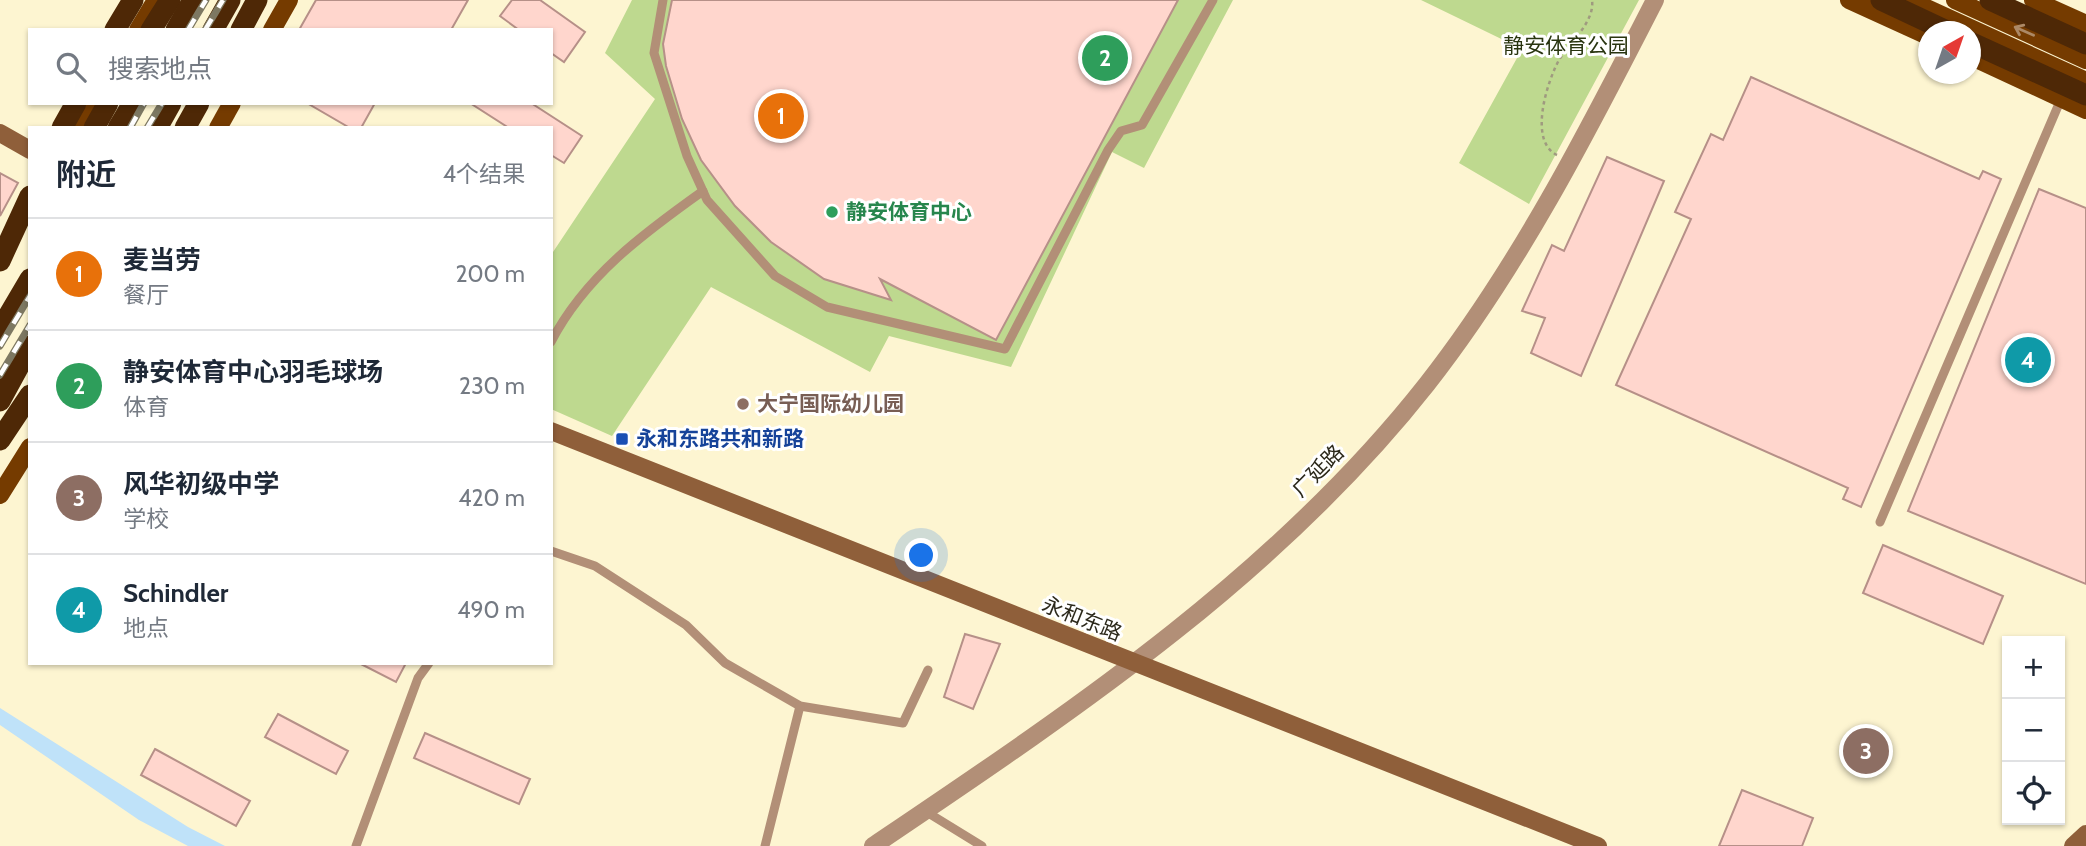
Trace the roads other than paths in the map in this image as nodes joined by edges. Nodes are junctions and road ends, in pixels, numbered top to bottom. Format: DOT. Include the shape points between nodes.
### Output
graph roads {
  1 [pos="133,0"];
  2 [pos="156,0"];
  3 [pos="170,0"];
  4 [pos="186,0"];
  5 [pos="193,0"];
  6 [pos="230,0"];
  7 [pos="254,0"];
  8 [pos="289,0"];
  9 [pos="663,0"];
  10 [pos="1213,0"];
  11 [pos="1656,0"];
  12 [pos="1849,0"];
  13 [pos="1881,0"];
  14 [pos="1909,0"];
  15 [pos="1955,0"];
  16 [pos="1990,0"];
  17 [pos="2033,0"];
  18 [pos="1926,21"];
  19 [pos="2086,24"];
  20 [pos="116,28"];
  21 [pos="139,28"];
  22 [pos="152,28"];
  23 [pos="169,28"];
  24 [pos="177,28"];
  25 [pos="214,28"];
  26 [pos="235,28"];
  27 [pos="242,28"];
  28 [pos="273,28"];
  29 [pos="1918,31"];
  30 [pos="2086,44"];
  31 [pos="1981,46"];
  32 [pos="1981,60"];
  33 [pos="2086,60"];
  34 [pos="2086,81"];
  35 [pos="2086,95"];
  36 [pos="2062,99"];
  37 [pos="75,105"];
  38 [pos="94,105"];
  39 [pos="107,105"];
  40 [pos="123,105"];
  41 [pos="131,105"];
  42 [pos="170,105"];
  43 [pos="190,105"];
  44 [pos="198,105"];
  45 [pos="231,105"];
  46 [pos="2086,110"];
  47 [pos="63,126"];
  48 [pos="82,126"];
  49 [pos="95,126"];
  50 [pos="111,126"];
  51 [pos="119,126"];
  52 [pos="158,126"];
  53 [pos="177,126"];
  54 [pos="186,126"];
  55 [pos="219,126"];
  56 [pos="0,133"];
  57 [pos="28,149"];
  58 [pos="703,191"];
  59 [pos="28,200"];
  60 [pos="28,224"];
  61 [pos="0,261"];
  62 [pos="28,269"];
  63 [pos="28,271"];
  64 [pos="0,275"];
  65 [pos="28,282"];
  66 [pos="18,300"];
  67 [pos="0,319"];
  68 [pos="0,330"];
  69 [pos="553,338"];
  70 [pos="28,350"];
  71 [pos="28,386"];
  72 [pos="28,398"];
  73 [pos="0,401"];
  74 [pos="553,432"];
  75 [pos="0,438"];
  76 [pos="28,450"];
  77 [pos="0,495"];
  78 [pos="1880,522"];
  79 [pos="553,552"];
  80 [pos="1136,664"];
  81 [pos="428,665"];
  82 [pos="928,670"];
  83 [pos="800,706"];
  84 [pos="925,811"];
  85 [pos="2086,834"];
  86 [pos="356,846"];
  87 [pos="765,846"];
  88 [pos="873,846"];
  89 [pos="982,846"];
  90 [pos="1598,846"];
  91 [pos="2073,846"];
  1 -- 20 [label="highway"];
  2 -- 21 [label="main road"];
  3 -- 22 [label="highway"];
  4 -- 23 [label="main road"];
  5 -- 24 [label="highway"];
  6 -- 25 [label="highway"];
  7 -- 26 [label="main road"];
  7 -- 27 [label="highway"];
  8 -- 28 [label="main road"];
  9 -- 58 [label="lane" via="654,52"];
  10 -- 58 [label="lane" via="1142,125 1121,131 1108,150 1005,349 827,307 775,276"];
  11 -- 80 [label="street, 广延路" via="1569,161 1477,313 1418,394 1357,466 1265,556"];
  12 -- 29 [label="main road"];
  13 -- 18 [label="highway"];
  14 -- 34 [label="main road"];
  33 -- 15 [label="main road, one-way"];
  16 -- 30 [label="highway"];
  17 -- 19 [label="main road"];
  31 -- 35 [label="highway"];
  32 -- 36 [label="main road"];
  36 -- 46 [label="main road"];
  36 -- 78 [label="lane"];
  37 -- 47 [label="highway"];
  38 -- 48 [label="main road"];
  39 -- 49 [label="highway"];
  40 -- 50 [label="main road"];
  41 -- 51 [label="highway"];
  42 -- 52 [label="highway"];
  43 -- 53 [label="main road"];
  44 -- 54 [label="highway"];
  45 -- 55 [label="main road"];
  56 -- 57 [label="street"];
  58 -- 69 [label="lane" via="639,236 598,275"];
  59 -- 61 [label="highway"];
  60 -- 64 [label="main road"];
  62 -- 67 [label="main road"];
  63 -- 66 [label="highway"];
  65 -- 66 [label="highway"];
  66 -- 68 [label="highway"];
  70 -- 73 [label="highway"];
  71 -- 75 [label="main road"];
  72 -- 75 [label="highway"];
  74 -- 80 [label="street, 永和东路"];
  76 -- 77 [label="main road"];
  79 -- 83 [label="lane" via="594,566 686,625 725,663"];
  80 -- 84 [label="street, 广延路"];
  80 -- 90 [label="street, 永和东路"];
  81 -- 86 [label="lane" via="418,678"];
  82 -- 83 [label="lane" via="903,723"];
  83 -- 87 [label="lane"];
  84 -- 88 [label="street, 广延路"];
  84 -- 89 [label="lane"];
  85 -- 91 [label="street"];
}
